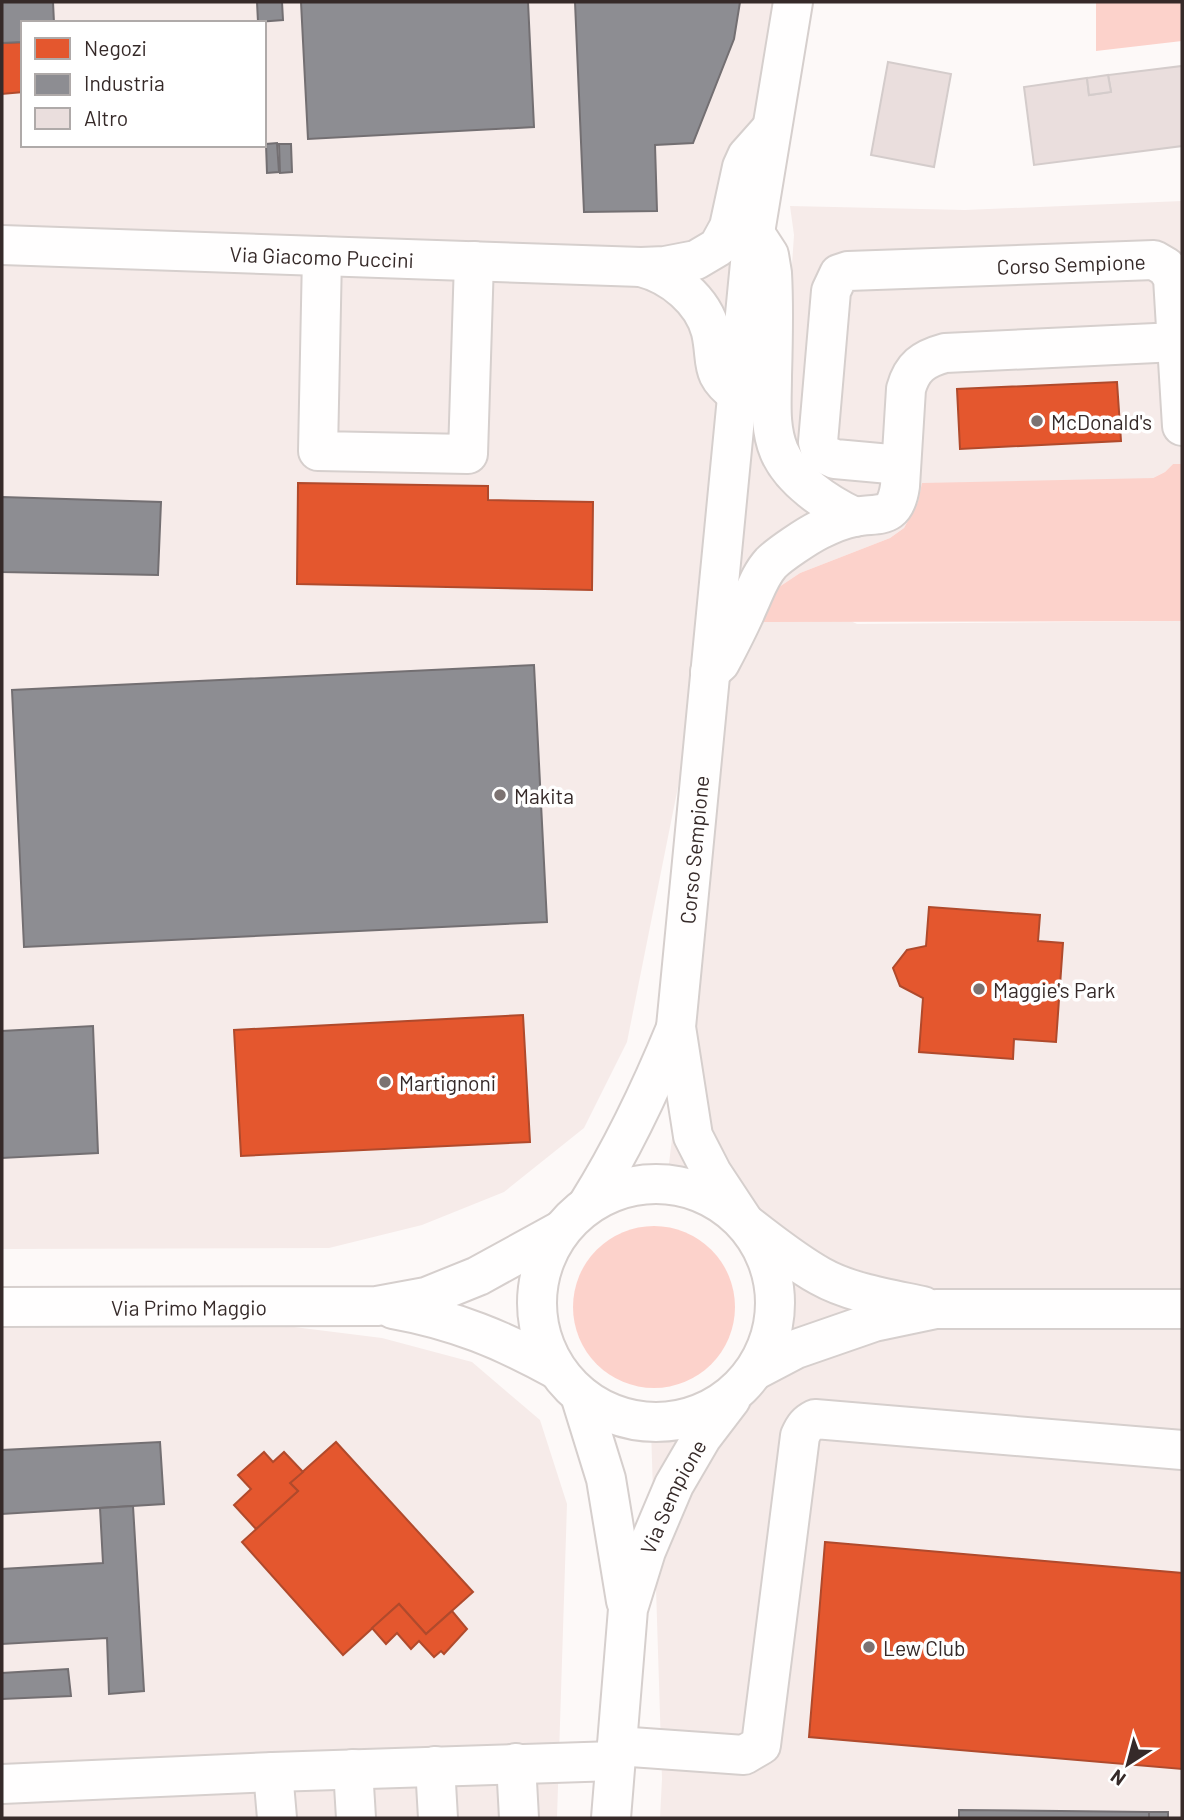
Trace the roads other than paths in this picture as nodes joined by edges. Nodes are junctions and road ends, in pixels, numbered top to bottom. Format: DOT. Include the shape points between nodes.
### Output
graph roads {
  1 [pos="793,2"];
  2 [pos="771,129"];
  3 [pos="754,232"];
  4 [pos="2,245"];
  5 [pos="321,256"];
  6 [pos="474,261"];
  7 [pos="641,267"];
  8 [pos="1177,342"];
  9 [pos="738,395"];
  10 [pos="1182,426"];
  11 [pos="901,464"];
  12 [pos="855,517"];
  13 [pos="710,672"];
  14 [pos="676,1027"];
  15 [pos="588,1204"];
  16 [pos="745,1223"];
  17 [pos="560,1231"];
  18 [pos="377,1306"];
  19 [pos="2,1307"];
  20 [pos="936,1309"];
  21 [pos="1182,1309"];
  22 [pos="745,1382"];
  23 [pos="569,1383"];
  24 [pos="1182,1450"];
  25 [pos="628,1609"];
  26 [pos="616,1754"];
  27 [pos="516,1763"];
  28 [pos="435,1766"];
  29 [pos="353,1769"];
  30 [pos="274,1772"];
  31 [pos="2,1784"];
  32 [pos="277,1818"];
  33 [pos="356,1818"];
  34 [pos="438,1818"];
  35 [pos="519,1818"];
  36 [pos="611,1818"];
  1 -- 2 [label="street, Corso Sempione"];
  2 -- 3 [label="street, Corso Sempione"];
  2 -- 7 [label="street, Via Giacomo Puccini" via="751,149 742,167 729,227 718,247 696,260"];
  3 -- 9 [label="street, Corso Sempione"];
  3 -- 12 [label="street" via="769,255 772,273 771,414 779,450 807,487 830,506"];
  4 -- 5 [label="street, Via Giacomo Puccini"];
  5 -- 6 [label="street, Via Giacomo Puccini"];
  5 -- 6 [label="street" via="318,451 468,454"];
  6 -- 7 [label="street, Via Giacomo Puccini"];
  7 -- 9 [label="street" via="666,276 693,299 710,328 718,376"];
  8 -- 10 [label="street"];
  8 -- 11 [label="street, Corso Sempione" via="931,357 918,364 906,389"];
  8 -- 11 [label="street, Corso Sempione" via="1173,278 1154,260 839,274 831,291 819,450 835,459"];
  9 -- 13 [label="street, Corso Sempione"];
  11 -- 12 [label="street, Corso Sempione" via="894,505 875,517"];
  12 -- 13 [label="street, Corso Sempione" via="818,530 770,564 720,663"];
  13 -- 14 [label="street, Corso Sempione"];
  14 -- 15 [label="street, Corso Sempione" via="652,1086"];
  14 -- 16 [label="street, Corso Sempione" via="693,1136"];
  15 -- 16 [label="street" via="624,1187 663,1183 722,1202"];
  15 -- 17 [label="street"];
  16 -- 20 [label="street" via="822,1278"];
  16 -- 22 [label="street" via="763,1248 774,1278 776,1309 770,1341"];
  17 -- 18 [label="street, Via Primo Maggio" via="467,1281 426,1297"];
  17 -- 23 [label="street" via="542,1266 536,1305 542,1339"];
  18 -- 19 [label="street, Via Primo Maggio"];
  18 -- 23 [label="street, Via Primo Maggio" via="432,1316 478,1331 516,1348"];
  20 -- 21 [label="street"];
  20 -- 22 [label="street" via="874,1322 796,1349"];
  22 -- 23 [label="street" via="706,1412 675,1421 643,1422 610,1413"];
  22 -- 25 [label="street, Via Sempione" via="702,1437 674,1485"];
  23 -- 25 [label="street, Via Sempione" via="606,1479"];
  24 -- 26 [label="street" via="811,1421 800,1436 761,1745 744,1755"];
  25 -- 26 [label="street, Via Sempione"];
  26 -- 27 [label="street"];
  26 -- 36 [label="street, Via Sempione"];
  27 -- 28 [label="street"];
  27 -- 35 [label="street"];
  28 -- 29 [label="street"];
  28 -- 34 [label="street"];
  29 -- 30 [label="street"];
  29 -- 33 [label="street"];
  30 -- 31 [label="street"];
  30 -- 32 [label="street"];
}
